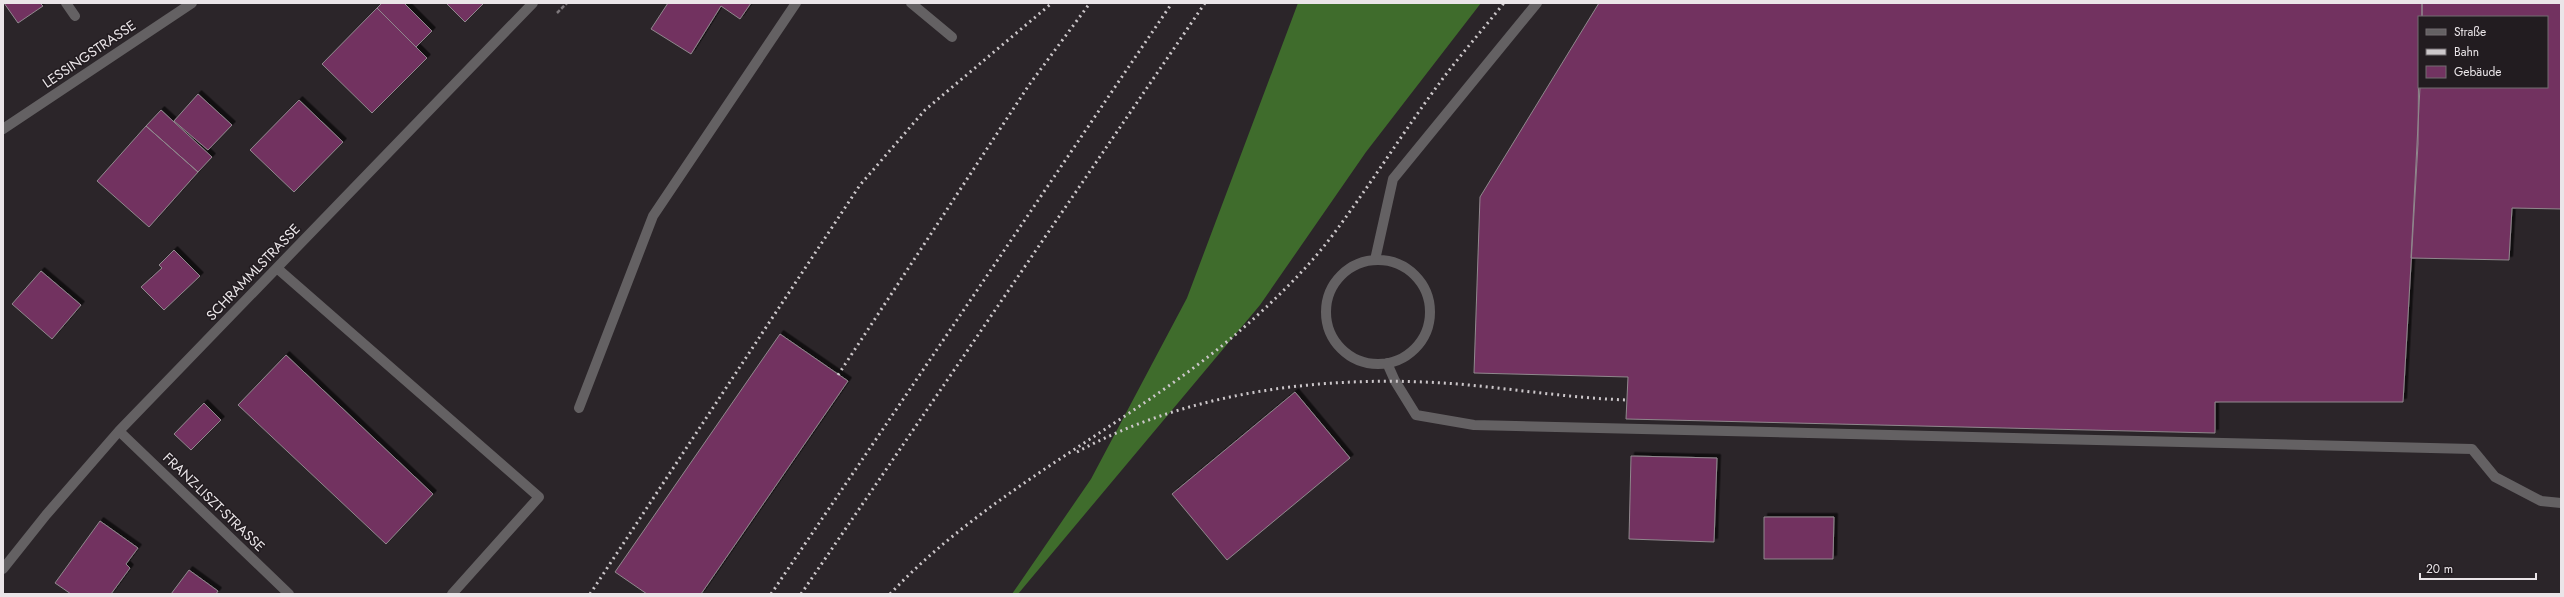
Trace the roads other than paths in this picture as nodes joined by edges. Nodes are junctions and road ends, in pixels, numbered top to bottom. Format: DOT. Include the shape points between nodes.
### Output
graph roads {
  1 [pos="66,3"];
  2 [pos="192,3"];
  3 [pos="533,3"];
  4 [pos="796,3"];
  5 [pos="911,3"];
  6 [pos="1537,3"];
  7 [pos="75,16"];
  8 [pos="952,37"];
  9 [pos="3,129"];
  10 [pos="1375,260"];
  11 [pos="278,269"];
  12 [pos="1387,363"];
  13 [pos="579,408"];
  14 [pos="119,431"];
  15 [pos="2561,503"];
  16 [pos="3,569"];
  17 [pos="289,594"];
  18 [pos="452,594"];
  1 -- 7 [label="street"];
  2 -- 9 [label="street, LESSINGSTRASSE"];
  3 -- 11 [label="street, SCHRAMMLSTRASSE"];
  4 -- 13 [label="street" via="653,216"];
  5 -- 8 [label="street"];
  6 -- 10 [label="street" via="1393,179"];
  10 -- 12 [label="street" via="1386,260 1402,265 1416,276 1431,306 1430,323 1423,339 1412,352 1397,361"];
  10 -- 12 [label="street" via="1352,266 1338,277 1329,292 1325,309 1327,326 1334,343 1347,355 1363,362 1380,365"];
  11 -- 14 [label="street, SCHRAMMLSTRASSE"];
  11 -- 18 [label="street" via="539,497"];
  12 -- 15 [label="street" via="1394,381 1416,415 1474,425 2472,449 2495,477 2541,501"];
  14 -- 16 [label="street, SCHRAMMLSTRASSE"];
  14 -- 17 [label="street, FRANZ-LISZT-STRASSE"];
}
